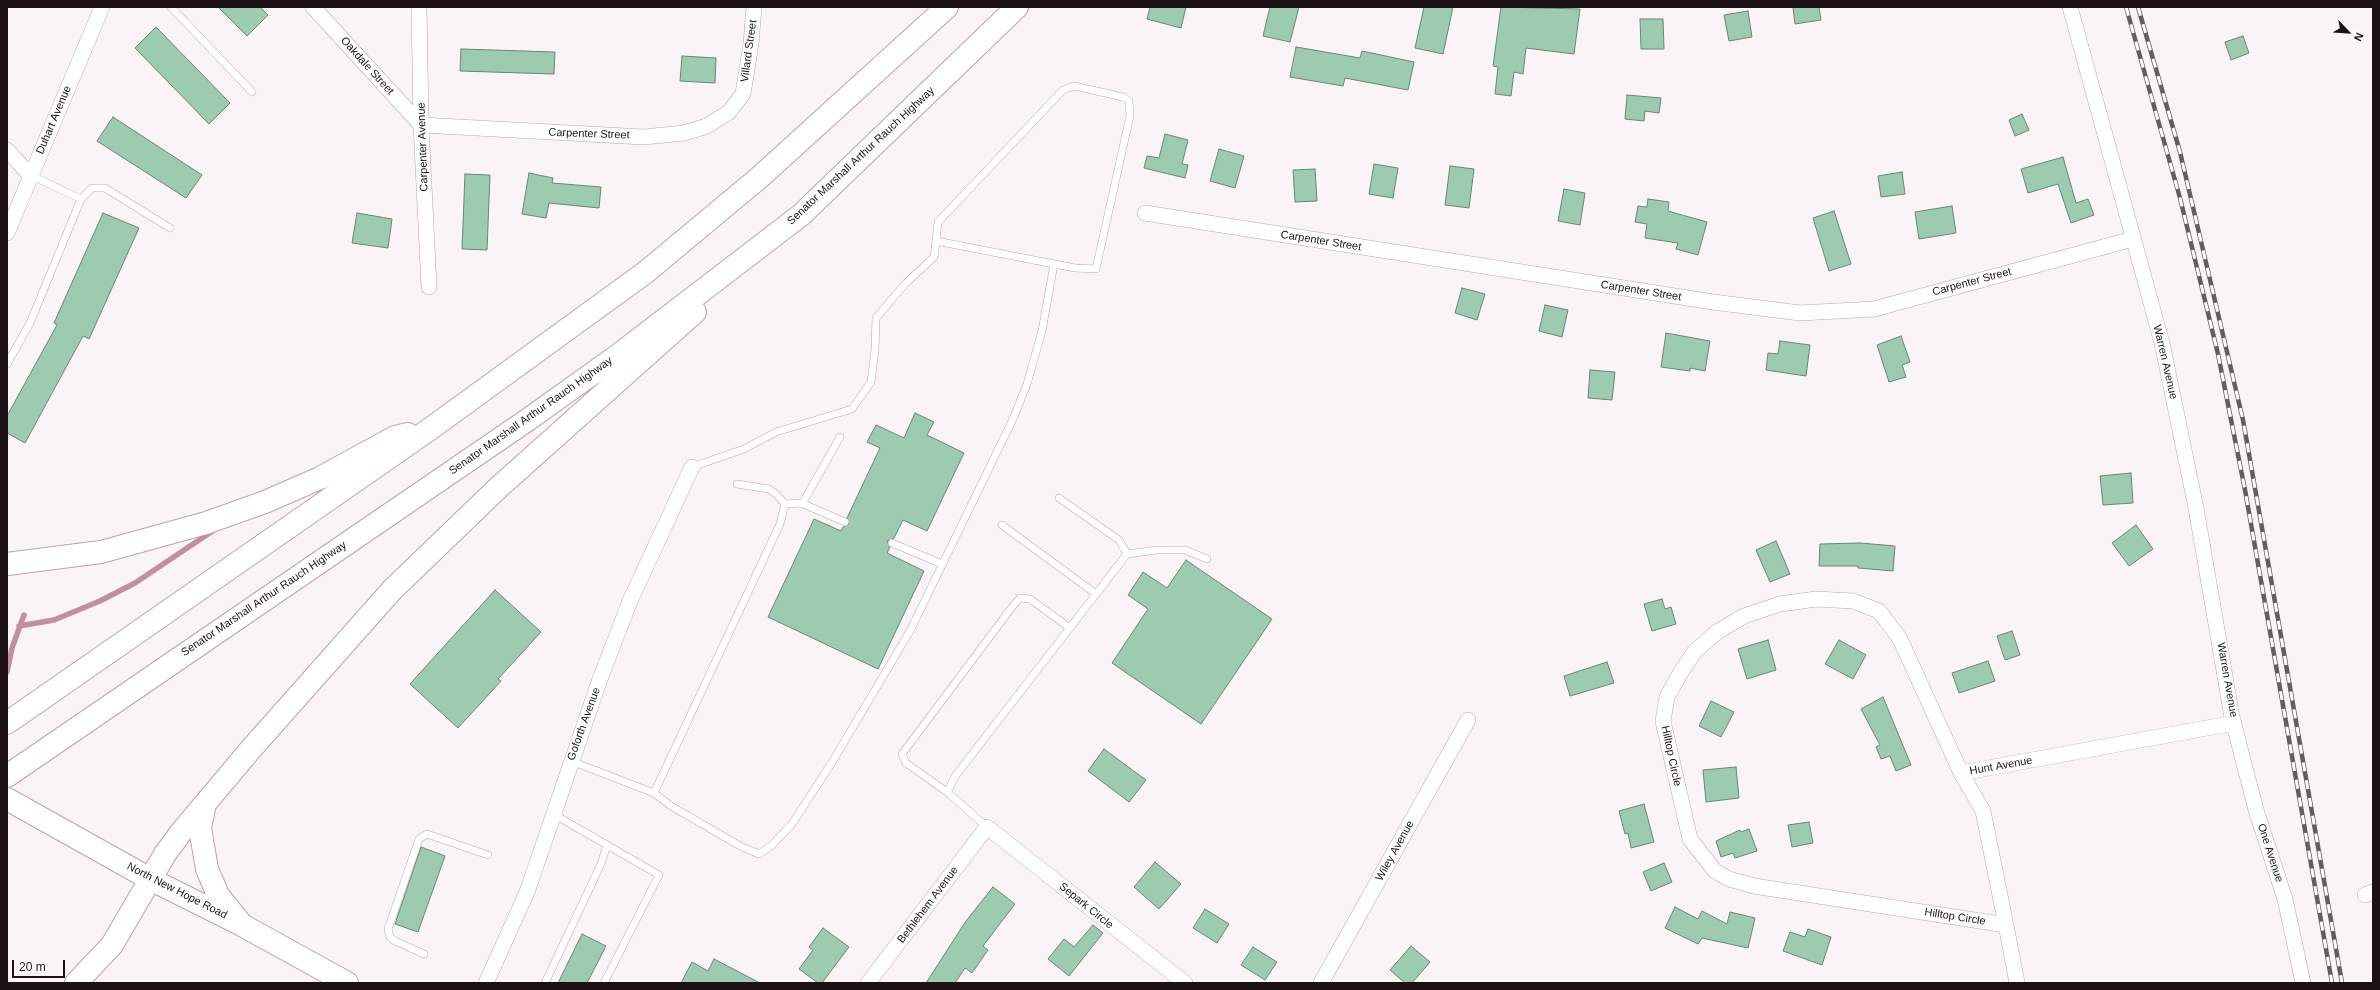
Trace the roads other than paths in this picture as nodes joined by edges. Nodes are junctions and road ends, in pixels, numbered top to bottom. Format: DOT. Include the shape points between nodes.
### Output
graph roads {
  1 [pos="102,7"];
  2 [pos="171,7"];
  3 [pos="313,7"];
  4 [pos="419,7"];
  5 [pos="754,7"];
  6 [pos="947,7"];
  7 [pos="1017,7"];
  8 [pos="2070,7"];
  9 [pos="252,92"];
  10 [pos="743,94"];
  11 [pos="421,125"];
  12 [pos="7,150"];
  13 [pos="30,175"];
  14 [pos="81,199"];
  15 [pos="1146,213"];
  16 [pos="801,215"];
  17 [pos="170,228"];
  18 [pos="7,233"];
  19 [pos="2133,239"];
  20 [pos="936,241"];
  21 [pos="1054,264"];
  22 [pos="429,287"];
  23 [pos="7,364"];
  24 [pos="430,429"];
  25 [pos="840,437"];
  26 [pos="692,467"];
  27 [pos="737,484"];
  28 [pos="1059,498"];
  29 [pos="785,504"];
  30 [pos="802,504"];
  31 [pos="845,522"];
  32 [pos="1002,525"];
  33 [pos="892,543"];
  34 [pos="1127,554"];
  35 [pos="1207,558"];
  36 [pos="7,564"];
  37 [pos="942,564"];
  38 [pos="1096,594"];
  39 [pos="1070,628"];
  40 [pos="1468,720"];
  41 [pos="7,722"];
  42 [pos="2234,723"];
  43 [pos="571,761"];
  44 [pos="1961,773"];
  45 [pos="7,776"];
  46 [pos="947,792"];
  47 [pos="654,793"];
  48 [pos="7,799"];
  49 [pos="206,803"];
  50 [pos="553,814"];
  51 [pos="987,827"];
  52 [pos="607,845"];
  53 [pos="488,855"];
  54 [pos="152,880"];
  55 [pos="242,925"];
  56 [pos="2006,925"];
  57 [pos="424,954"];
  58 [pos="76,983"];
  59 [pos="347,983"];
  60 [pos="486,983"];
  61 [pos="545,983"];
  62 [pos="604,983"];
  63 [pos="868,983"];
  64 [pos="1185,983"];
  65 [pos="1321,983"];
  66 [pos="2017,983"];
  67 [pos="2303,983"];
  1 -- 13 [label="street, Duhart Avenue"];
  2 -- 9 [label="lane"];
  3 -- 11 [label="street, Oakdale Street"];
  4 -- 11 [label="street, Carpenter Avenue"];
  5 -- 10 [label="street, Villard Street"];
  6 -- 24 [label="main road" via="760,177 646,272"];
  7 -- 16 [label="main road, Senator Marshall Arthur Rauch Highway"];
  8 -- 19 [label="street, Warren Avenue"];
  10 -- 11 [label="street, Carpenter Street" via="729,112 716,121 684,133 637,136"];
  11 -- 22 [label="street, Carpenter Avenue"];
  12 -- 13 [label="street"];
  13 -- 14 [label="lane"];
  13 -- 18 [label="street, Duhart Avenue"];
  14 -- 17 [label="lane" via="92,188 105,188"];
  14 -- 23 [label="lane" via="30,323"];
  15 -- 19 [label="street, Carpenter Street" via="1713,302 1800,313 1874,309"];
  16 -- 45 [label="main road, Senator Marshall Arthur Rauch Highway" via="617,356"];
  16 -- 49 [label="main road" via="447,536 392,590"];
  19 -- 42 [label="street, Warren Avenue" via="2162,343 2178,417"];
  20 -- 21 [label="lane"];
  20 -- 21 [label="lane" via="938,222 1063,90 1074,86 1123,97 1129,101 1130,116 1096,269"];
  20 -- 26 [label="lane" via="934,257 905,284 876,318 876,349 871,382 852,409 776,432 744,449"];
  21 -- 37 [label="lane" via="1042,331 1027,384 1013,420"];
  24 -- 36 [label="main road" via="395,437 320,478 265,502 206,523 101,552"];
  24 -- 41 [label="main road"];
  25 -- 30 [label="lane"];
  26 -- 43 [label="street, Goforth Avenue" via="630,602"];
  27 -- 29 [label="lane" via="768,490"];
  28 -- 34 [label="lane" via="1119,540"];
  29 -- 30 [label="lane"];
  29 -- 47 [label="lane" via="780,524"];
  30 -- 31 [label="lane"];
  32 -- 38 [label="lane"];
  33 -- 37 [label="lane"];
  34 -- 35 [label="lane" via="1185,550"];
  34 -- 38 [label="lane"];
  37 -- 47 [label="lane" via="910,630 834,759 792,824 771,846 759,854 740,846"];
  38 -- 39 [label="lane"];
  39 -- 46 [label="lane" via="956,775"];
  39 -- 46 [label="lane" via="1030,599 1020,598 1007,613 902,754 906,763"];
  40 -- 65 [label="street, Wiley Avenue"];
  42 -- 44 [label="street, Hunt Avenue"];
  42 -- 67 [label="street, One Avenue" via="2256,810 2285,899"];
  43 -- 47 [label="lane"];
  43 -- 50 [label="street, Goforth Avenue"];
  44 -- 56 [label="street, Hunt Avenue" via="1983,811"];
  44 -- 56 [label="street, Hilltop Circle" via="1900,639 1878,611 1853,601 1816,599 1794,602 1744,616 1717,632 1696,651 1667,697 1663,721 1690,839 1715,872 1754,886"];
  46 -- 51 [label="lane"];
  48 -- 54 [label="main road, North New Hope Road"];
  49 -- 54 [label="main road" via="165,854"];
  49 -- 55 [label="main road" via="200,828 207,869 218,895"];
  50 -- 52 [label="lane"];
  50 -- 60 [label="street, Goforth Avenue" via="527,892"];
  51 -- 63 [label="street, Bethlehem Avenue"];
  51 -- 64 [label="street, Separk Circle"];
  52 -- 61 [label="lane" via="601,864"];
  52 -- 62 [label="lane" via="660,875"];
  53 -- 57 [label="lane" via="428,834 419,839 388,929 390,937 395,941"];
  54 -- 55 [label="main road, North New Hope Road"];
  54 -- 58 [label="main road" via="112,945"];
  55 -- 59 [label="main road, North New Hope Road"];
  56 -- 66 [label="street, Hunt Avenue"];
}
